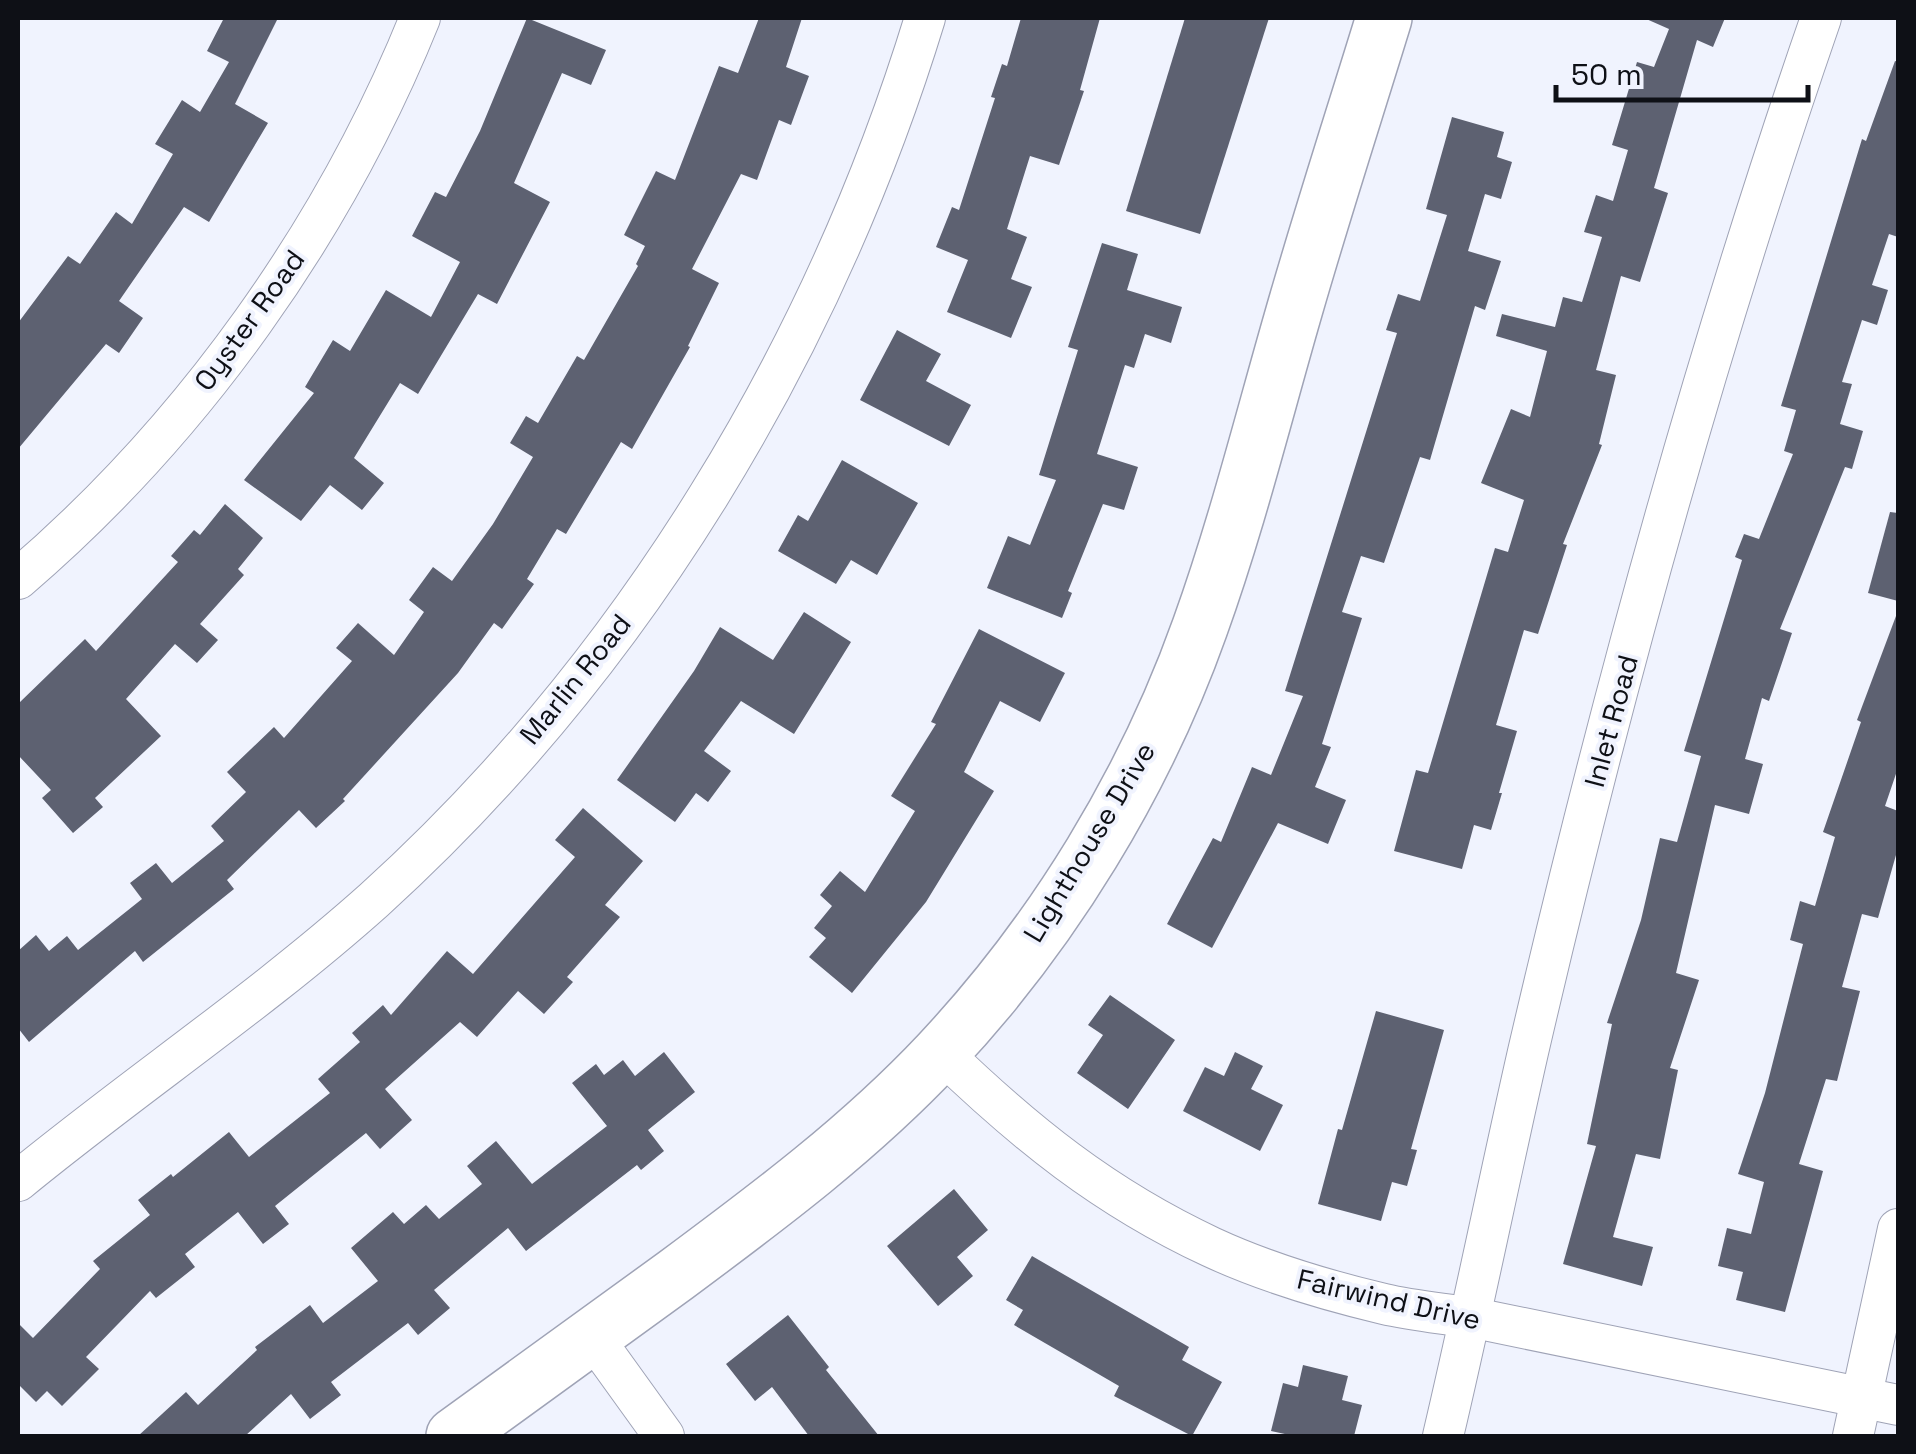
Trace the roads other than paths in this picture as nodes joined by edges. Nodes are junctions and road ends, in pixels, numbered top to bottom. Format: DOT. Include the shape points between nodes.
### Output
graph roads {
  1 [pos="420,18"];
  2 [pos="926,18"];
  3 [pos="1384,18"];
  4 [pos="1822,18"];
  5 [pos="18,579"];
  6 [pos="941,1052"];
  7 [pos="18,1181"];
  8 [pos="1898,1229"];
  9 [pos="1471,1318"];
  10 [pos="592,1336"];
  11 [pos="1880,1401"];
  12 [pos="454,1436"];
  13 [pos="664,1436"];
  14 [pos="1443,1436"];
  15 [pos="1852,1436"];
  1 -- 5 [label="street, Oyster Road" via="360,148 276,288 141,460"];
  2 -- 7 [label="street, Marlin Road" via="862,198 810,312 688,529 616,631 548,717 376,898 281,980"];
  3 -- 6 [label="street, Lighthouse Drive" via="1200,629 1161,722 1064,896"];
  4 -- 9 [label="street, Inlet Road" via="1714,351 1615,700"];
  6 -- 9 [label="street, Fairwind Drive" via="1054,1154 1212,1248 1368,1300"];
  6 -- 10 [label="street, Lighthouse Drive" via="793,1189"];
  8 -- 11 [label="street"];
  9 -- 11 [label="street, Fairwind Drive"];
  9 -- 14 [label="street, Inlet Road"];
  10 -- 12 [label="street, Lighthouse Drive"];
  10 -- 13 [label="street"];
  11 -- 15 [label="street"];
}
